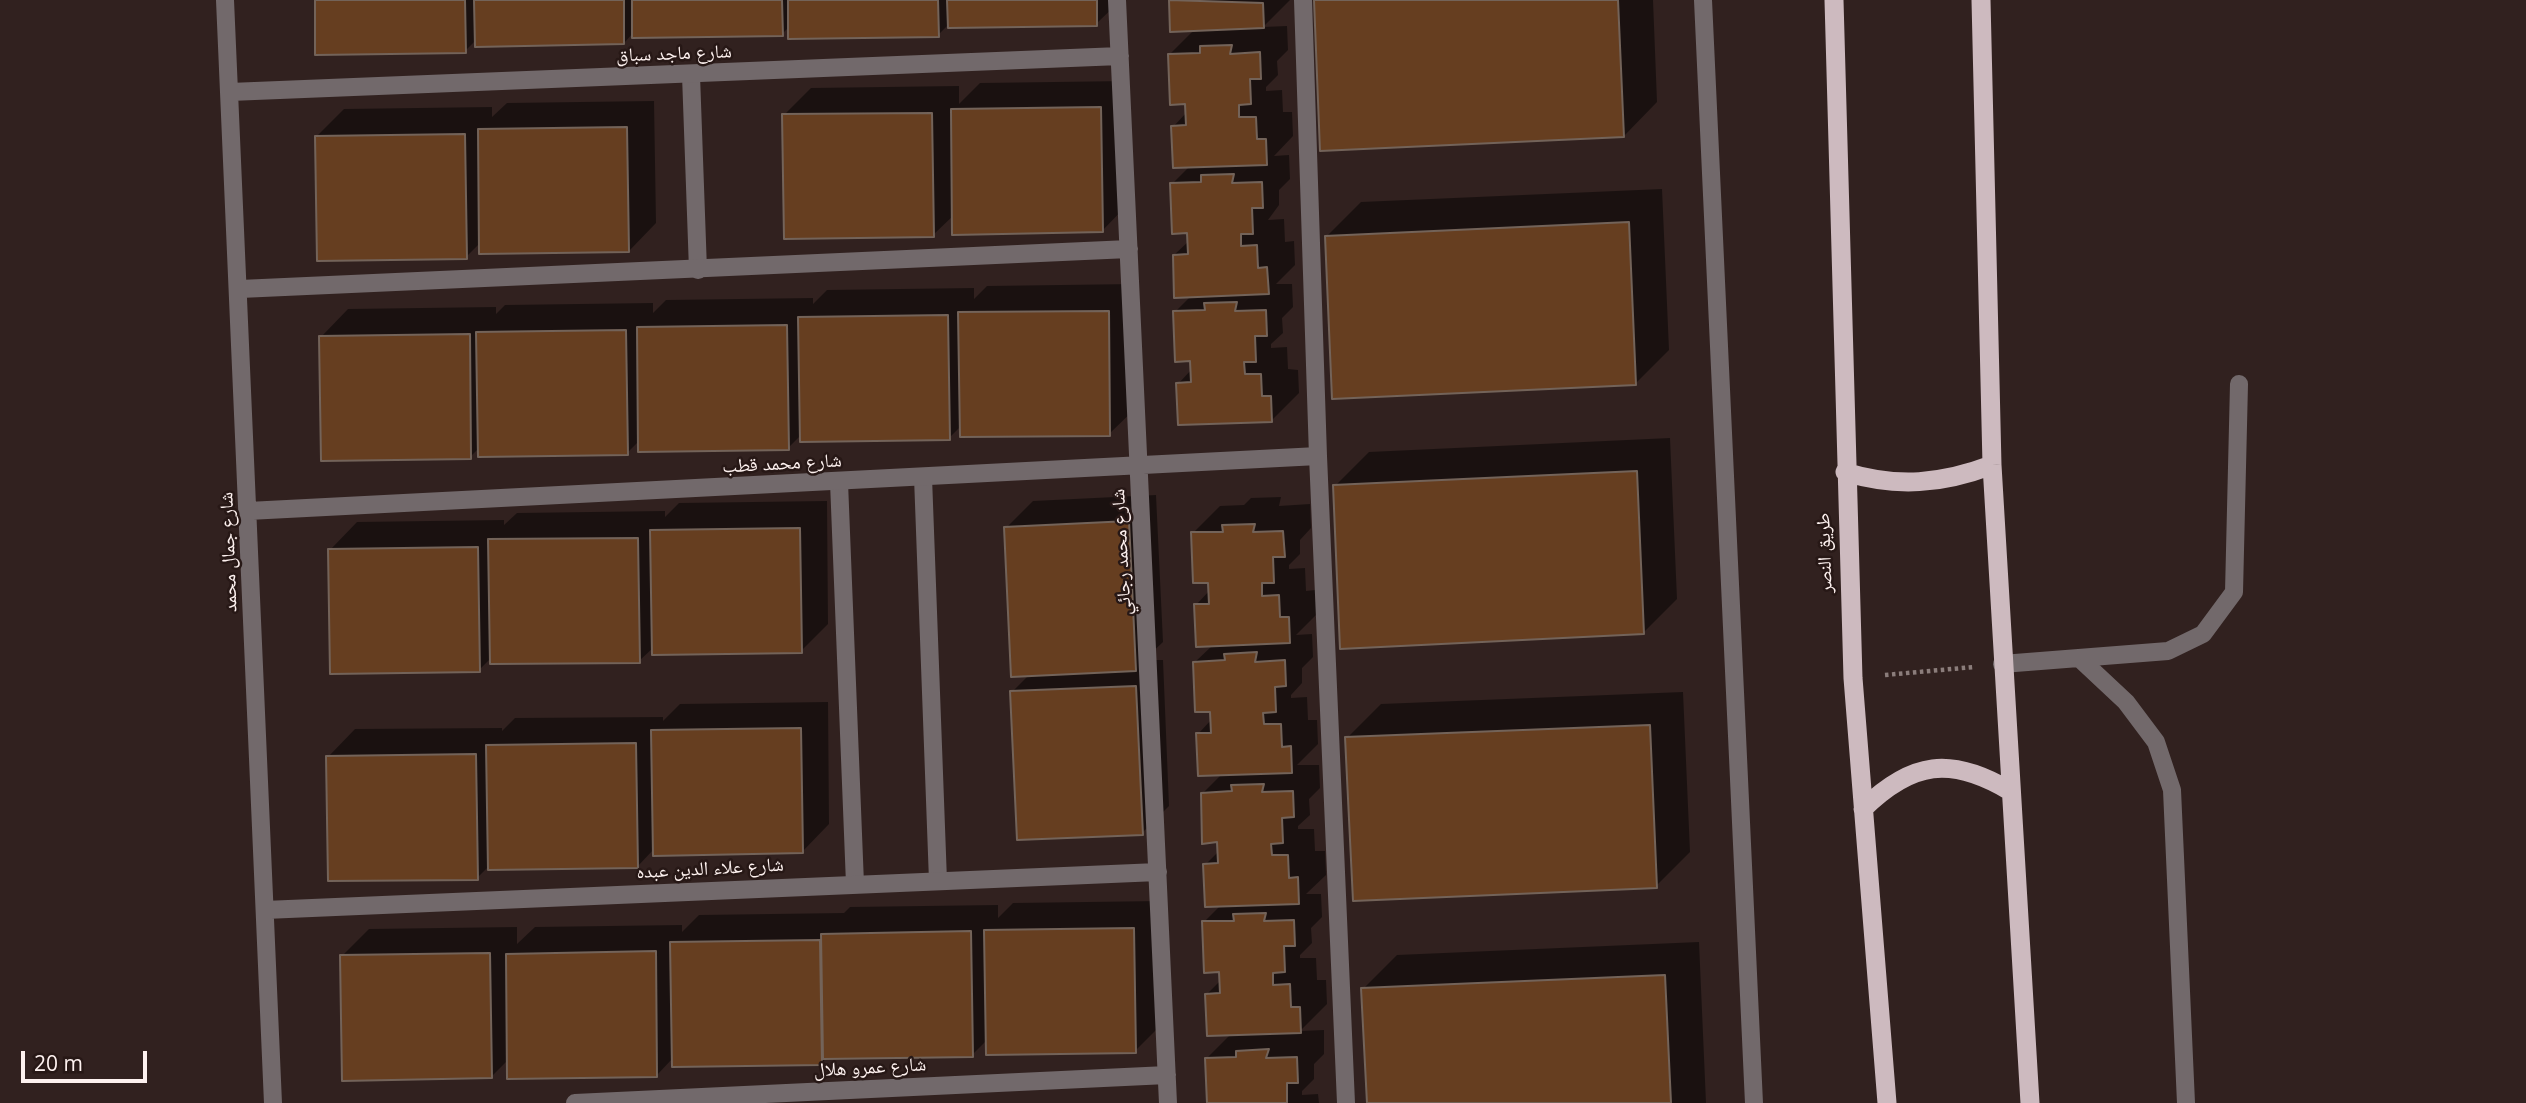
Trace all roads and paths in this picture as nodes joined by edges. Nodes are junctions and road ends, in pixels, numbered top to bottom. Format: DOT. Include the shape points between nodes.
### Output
graph roads {
  1 [pos="225,0"];
  2 [pos="1117,0"];
  3 [pos="1303,0"];
  4 [pos="1703,0"];
  5 [pos="1834,0"];
  6 [pos="1981,0"];
  7 [pos="1120,57"];
  8 [pos="691,75"];
  9 [pos="230,92"];
  10 [pos="1129,249"];
  11 [pos="698,270"];
  12 [pos="240,289"];
  13 [pos="2239,384"];
  14 [pos="1318,456"];
  15 [pos="1992,465"];
  16 [pos="1139,466"];
  17 [pos="1845,472"];
  18 [pos="923,477"];
  19 [pos="839,482"];
  20 [pos="248,511"];
  21 [pos="2079,658"];
  22 [pos="2002,664"];
  23 [pos="1853,678"];
  24 [pos="2010,791"];
  25 [pos="1863,809"];
  26 [pos="1157,872"];
  27 [pos="938,881"];
  28 [pos="855,884"];
  29 [pos="265,911"];
  30 [pos="1167,1075"];
  31 [pos="273,1103"];
  32 [pos="576,1103"];
  33 [pos="1168,1103"];
  34 [pos="1346,1103"];
  35 [pos="1754,1103"];
  36 [pos="1886,1103"];
  37 [pos="2030,1103"];
  38 [pos="2186,1103"];
  1 -- 9 [label="street, شارع جمال محمد"];
  2 -- 7 [label="street, شارع محمد رجائي"];
  3 -- 14 [label="street"];
  4 -- 35 [label="street"];
  5 -- 17 [label="highway, طريق النصر"];
  6 -- 15 [label="highway"];
  7 -- 8 [label="street, شارع ماجد سباق"];
  7 -- 10 [label="street, شارع محمد رجائي"];
  8 -- 9 [label="street, شارع ماجد سباق"];
  8 -- 11 [label="street"];
  9 -- 12 [label="street, شارع جمال محمد"];
  10 -- 11 [label="street"];
  10 -- 16 [label="street, شارع محمد رجائي"];
  11 -- 12 [label="street"];
  12 -- 20 [label="street, شارع جمال محمد"];
  13 -- 21 [label="street" via="2234,592 2203,634 2168,651"];
  14 -- 16 [label="street, شارع محمد قطب"];
  14 -- 34 [label="street"];
  15 -- 17 [label="highway" via="1919,484 1869,480"];
  15 -- 22 [label="highway"];
  16 -- 18 [label="street, شارع محمد قطب"];
  16 -- 26 [label="street, شارع محمد رجائي"];
  17 -- 23 [label="highway, طريق النصر"];
  18 -- 19 [label="street, شارع محمد قطب"];
  18 -- 27 [label="street"];
  19 -- 20 [label="street, شارع محمد قطب"];
  19 -- 28 [label="street"];
  20 -- 29 [label="street, شارع جمال محمد"];
  21 -- 22 [label="street"];
  21 -- 38 [label="street" via="2126,702 2157,742 2172,790"];
  22 -- 23 [label="path"];
  22 -- 24 [label="highway"];
  23 -- 25 [label="highway, طريق النصر"];
  24 -- 25 [label="highway" via="1982,774 1949,768 1916,772 1887,786"];
  24 -- 37 [label="highway"];
  25 -- 36 [label="highway, طريق النصر"];
  26 -- 27 [label="street, شارع علاء الدين عبده"];
  26 -- 30 [label="street, شارع محمد رجائي"];
  27 -- 28 [label="street, شارع علاء الدين عبده"];
  28 -- 29 [label="street, شارع علاء الدين عبده"];
  29 -- 31 [label="street, شارع جمال محمد"];
  30 -- 32 [label="street, شارع عمرو هلال"];
  30 -- 33 [label="street, شارع محمد رجائي"];
}
